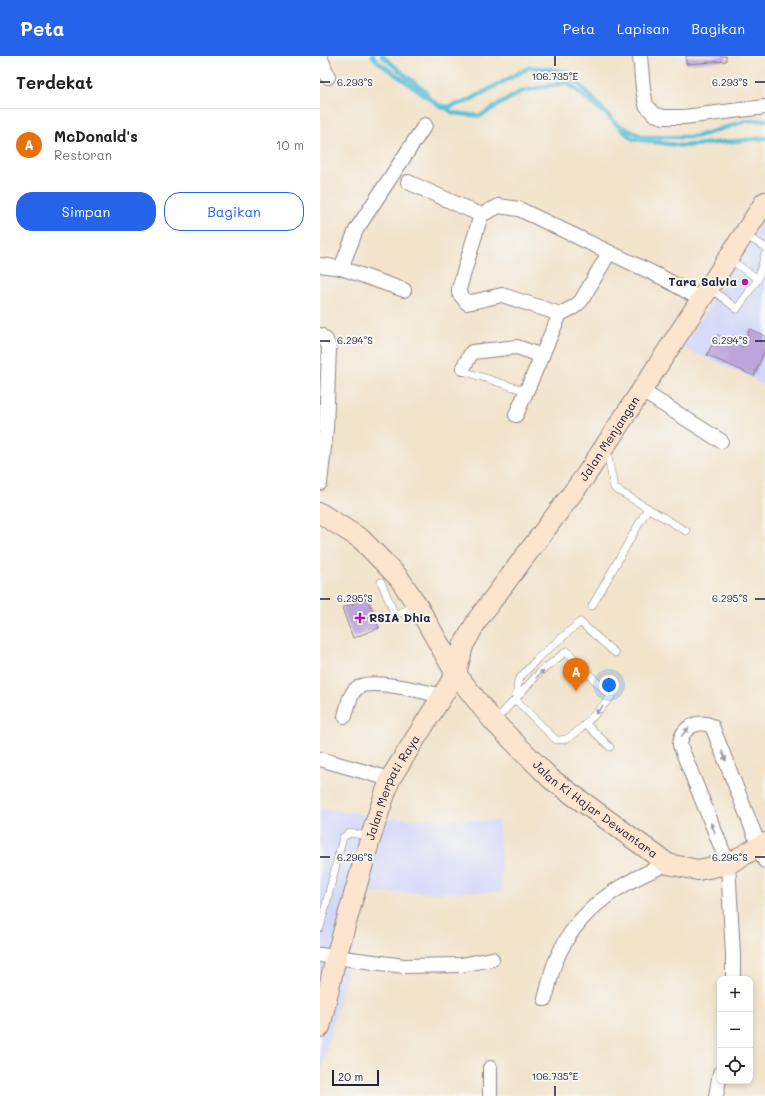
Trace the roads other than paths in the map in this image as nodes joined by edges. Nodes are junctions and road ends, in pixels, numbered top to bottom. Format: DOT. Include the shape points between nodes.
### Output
graph roads {
  1 [pos="320,56"];
  2 [pos="640,56"];
  3 [pos="328,77"];
  4 [pos="765,107"];
  5 [pos="425,125"];
  6 [pos="408,182"];
  7 [pos="765,202"];
  8 [pos="481,215"];
  9 [pos="745,234"];
  10 [pos="765,247"];
  11 [pos="609,253"];
  12 [pos="765,254"];
  13 [pos="729,259"];
  14 [pos="320,265"];
  15 [pos="341,268"];
  16 [pos="758,279"];
  17 [pos="404,290"];
  18 [pos="706,294"];
  19 [pos="560,314"];
  20 [pos="320,335"];
  21 [pos="542,356"];
  22 [pos="463,368"];
  23 [pos="526,391"];
  24 [pos="642,391"];
  25 [pos="516,416"];
  26 [pos="721,441"];
  27 [pos="606,446"];
  28 [pos="320,483"];
  29 [pos="648,508"];
  30 [pos="320,513"];
  31 [pos="686,531"];
  32 [pos="381,582"];
  33 [pos="417,605"];
  34 [pos="592,606"];
  35 [pos="615,653"];
  36 [pos="456,674"];
  37 [pos="442,696"];
  38 [pos="516,700"];
  39 [pos="345,716"];
  40 [pos="494,722"];
  41 [pos="586,724"];
  42 [pos="610,747"];
  43 [pos="320,759"];
  44 [pos="390,779"];
  45 [pos="371,836"];
  46 [pos="763,850"];
  47 [pos="668,864"];
  48 [pos="728,864"];
  49 [pos="320,928"];
  50 [pos="328,956"];
  51 [pos="492,958"];
  52 [pos="733,976"];
  53 [pos="545,999"];
  54 [pos="320,1027"];
  55 [pos="490,1068"];
  56 [pos="718,1084"];
  57 [pos="490,1096"];
  58 [pos="716,1096"];
  1 -- 3 [label="street"];
  2 -- 4 [label="street" via="646,105 654,114 684,117"];
  5 -- 15 [label="street" via="356,230"];
  6 -- 8 [label="street"];
  7 -- 9 [label="main road, Jalan Menjangan"];
  8 -- 11 [label="street" via="499,206 519,209"];
  8 -- 19 [label="street" via="459,293 467,303 502,295"];
  9 -- 10 [label="lane"];
  9 -- 13 [label="main road, Jalan Menjangan"];
  11 -- 18 [label="street" via="663,278"];
  11 -- 19 [label="street" via="581,301"];
  12 -- 16 [label="lane"];
  13 -- 16 [label="lane"];
  13 -- 18 [label="main road, Jalan Menjangan"];
  14 -- 15 [label="street"];
  15 -- 17 [label="street"];
  16 -- 18 [label="lane" via="737,309"];
  18 -- 24 [label="main road, Jalan Menjangan"];
  19 -- 21 [label="street"];
  20 -- 28 [label="street" via="326,340 329,348 329,364"];
  21 -- 22 [label="street" via="517,347 472,352"];
  21 -- 23 [label="street"];
  22 -- 23 [label="lane" via="466,372"];
  23 -- 25 [label="street"];
  24 -- 26 [label="street"];
  24 -- 27 [label="main road, Jalan Menjangan"];
  27 -- 29 [label="lane" via="614,488"];
  27 -- 36 [label="main road, Jalan Menjangan" via="478,619 463,646"];
  29 -- 31 [label="lane"];
  29 -- 34 [label="lane"];
  30 -- 33 [label="main road, Jalan Ki Hajar Dewantara" via="361,538 399,578"];
  32 -- 33 [label="lane" via="394,614"];
  33 -- 36 [label="main road, Jalan Ki Hajar Dewantara"];
  35 -- 38 [label="lane" via="580,622 538,658 518,680"];
  36 -- 37 [label="main road, Jalan Merpati Raya"];
  36 -- 40 [label="main road, Jalan Ki Hajar Dewantara"];
  37 -- 39 [label="street" via="404,687 364,684 357,687 352,694"];
  37 -- 44 [label="main road, Jalan Merpati Raya"];
  38 -- 40 [label="lane"];
  38 -- 41 [label="lane" via="556,740 566,739"];
  38 -- 41 [label="lane, one-way" via="541,671 567,652 611,697"];
  40 -- 47 [label="main road, Jalan Ki Hajar Dewantara" via="551,779"];
  41 -- 42 [label="lane"];
  43 -- 44 [label="street"];
  44 -- 45 [label="main road, Jalan Merpati Raya"];
  45 -- 49 [label="lane" via="350,833 343,837"];
  45 -- 50 [label="main road, Jalan Merpati Raya"];
  46 -- 48 [label="main road, Jalan Ki Hajar Dewantara"];
  48 -- 46 [label="street, one-way" via="681,749 680,737 684,730 694,724 705,723 712,726"];
  47 -- 48 [label="main road, Jalan Ki Hajar Dewantara" via="698,870"];
  47 -- 53 [label="street" via="626,882 595,904 571,933 556,958"];
  48 -- 52 [label="street"];
  50 -- 51 [label="street" via="404,966 461,965"];
  50 -- 54 [label="main road, Jalan Merpati Raya"];
  55 -- 57 [label="street"];
  56 -- 58 [label="street"];
}
